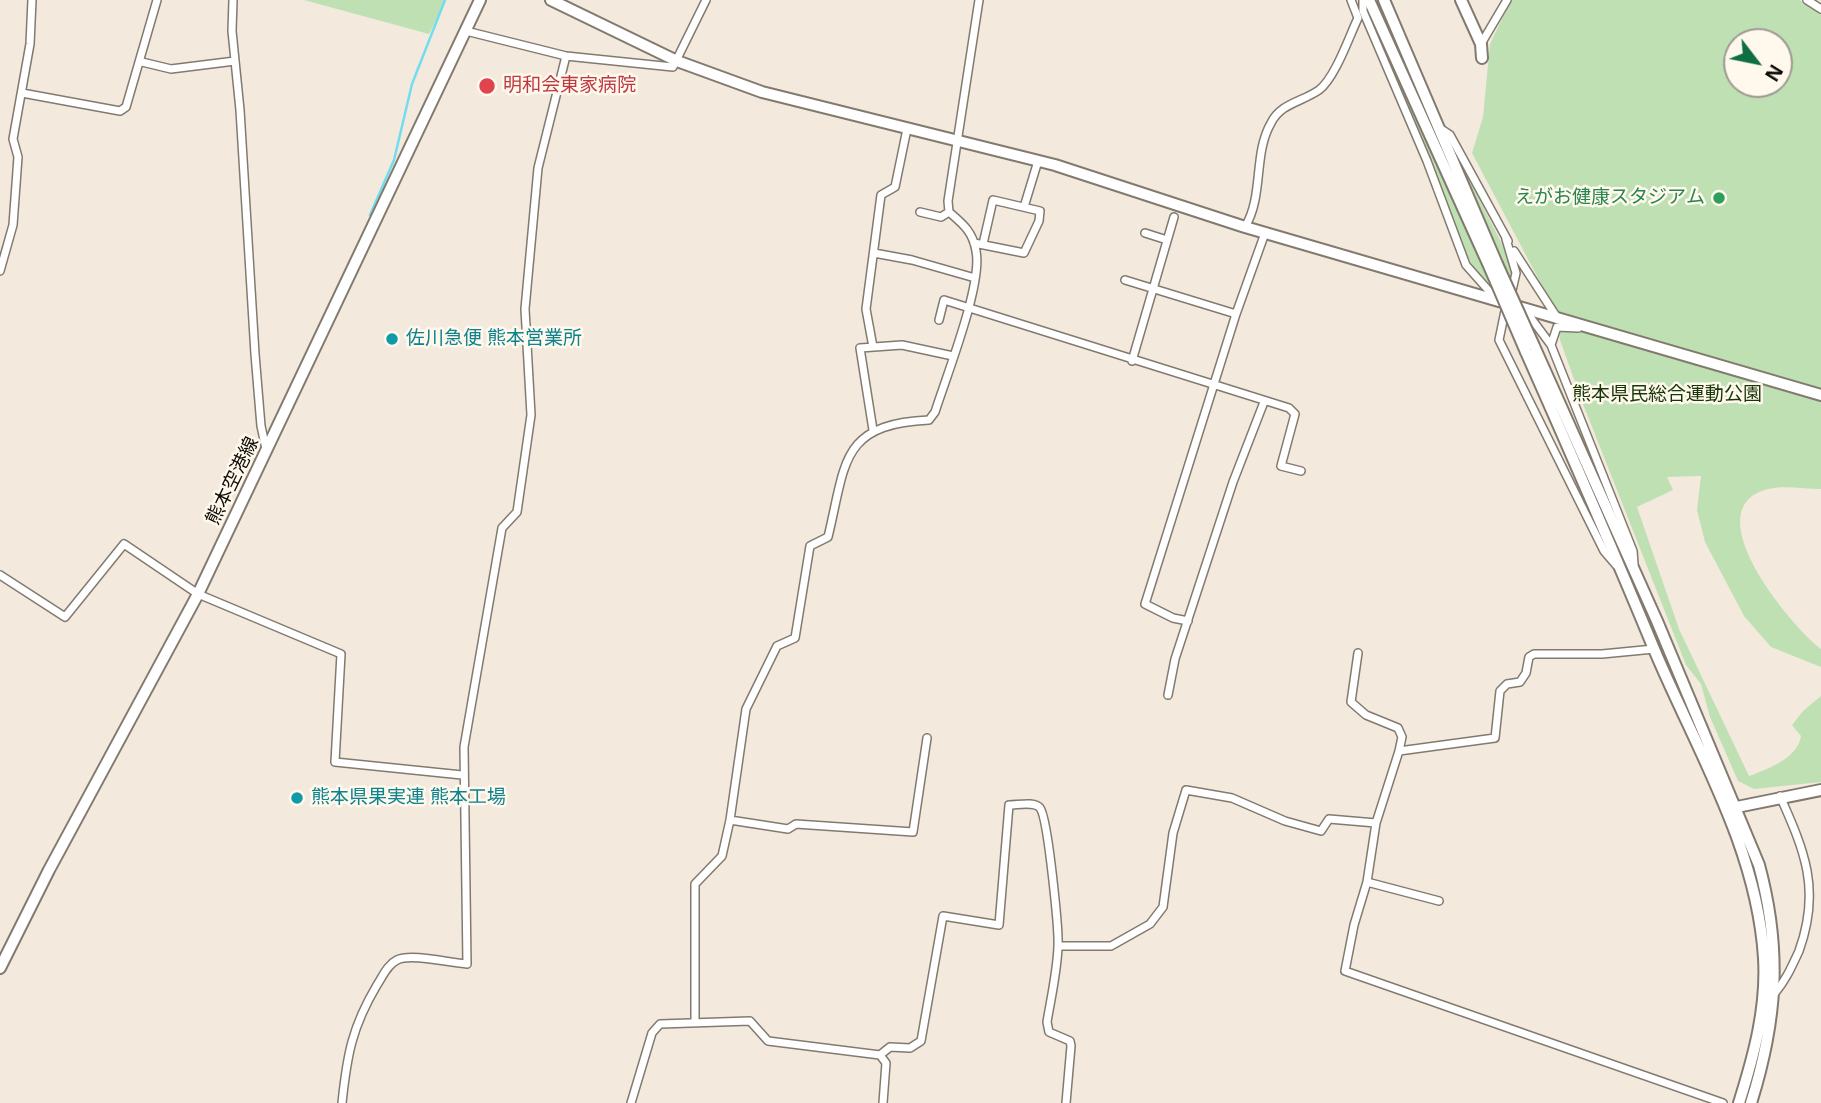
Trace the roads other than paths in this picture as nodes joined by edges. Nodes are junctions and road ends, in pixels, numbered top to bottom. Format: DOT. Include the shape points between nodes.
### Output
graph roads {
  1 [pos="32,0"];
  2 [pos="157,0"];
  3 [pos="233,0"];
  4 [pos="480,0"];
  5 [pos="551,0"];
  6 [pos="706,0"];
  7 [pos="979,0"];
  8 [pos="1351,0"];
  9 [pos="1363,0"];
  10 [pos="1369,0"];
  11 [pos="1384,0"];
  12 [pos="1461,0"];
  13 [pos="1807,0"];
  14 [pos="1505,1"];
  15 [pos="1821,9"];
  16 [pos="466,31"];
  17 [pos="1481,44"];
  18 [pos="566,56"];
  19 [pos="1482,58"];
  20 [pos="235,61"];
  21 [pos="677,61"];
  22 [pos="142,62"];
  23 [pos="22,93"];
  24 [pos="907,129"];
  25 [pos="1440,129"];
  26 [pos="956,140"];
  27 [pos="1038,161"];
  28 [pos="1024,207"];
  29 [pos="920,212"];
  30 [pos="949,212"];
  31 [pos="1174,217"];
  32 [pos="1245,228"];
  33 [pos="1145,233"];
  34 [pos="1265,233"];
  35 [pos="1506,239"];
  36 [pos="1167,240"];
  37 [pos="978,244"];
  38 [pos="873,253"];
  39 [pos="1493,266"];
  40 [pos="0,271"];
  41 [pos="975,278"];
  42 [pos="1125,280"];
  43 [pos="1151,289"];
  44 [pos="1502,301"];
  45 [pos="968,305"];
  46 [pos="1522,306"];
  47 [pos="1236,314"];
  48 [pos="1556,316"];
  49 [pos="939,320"];
  50 [pos="1596,328"];
  51 [pos="1551,345"];
  52 [pos="873,347"];
  53 [pos="953,356"];
  54 [pos="1132,360"];
  55 [pos="1213,386"];
  56 [pos="1821,395"];
  57 [pos="1264,402"];
  58 [pos="873,430"];
  59 [pos="267,452"];
  60 [pos="1301,471"];
  61 [pos="0,575"];
  62 [pos="1631,575"];
  63 [pos="198,594"];
  64 [pos="1188,621"];
  65 [pos="1654,649"];
  66 [pos="1358,653"];
  67 [pos="1168,695"];
  68 [pos="927,738"];
  69 [pos="1399,751"];
  70 [pos="462,775"];
  71 [pos="1821,790"];
  72 [pos="1779,796"];
  73 [pos="1731,808"];
  74 [pos="730,820"];
  75 [pos="1376,823"];
  76 [pos="1367,882"];
  77 [pos="1817,897"];
  78 [pos="1439,901"];
  79 [pos="1058,946"];
  80 [pos="0,968"];
  81 [pos="1775,993"];
  82 [pos="695,1021"];
  83 [pos="880,1055"];
  84 [pos="342,1103"];
  85 [pos="631,1103"];
  86 [pos="883,1103"];
  87 [pos="1066,1103"];
  88 [pos="1723,1103"];
  89 [pos="1739,1103"];
  90 [pos="1751,1103"];
  1 -- 23 [label="street"];
  2 -- 22 [label="street"];
  3 -- 20 [label="street"];
  4 -- 16 [label="street, 熊本空港線"];
  5 -- 21 [label="street"];
  6 -- 21 [label="street"];
  7 -- 26 [label="street"];
  8 -- 32 [label="street" via="1358,18 1329,79 1321,89 1277,111 1268,127 1255,211"];
  9 -- 44 [label="street" via="1363,11 1466,265"];
  10 -- 39 [label="street"];
  11 -- 25 [label="street"];
  12 -- 17 [label="street"];
  13 -- 15 [label="street"];
  14 -- 17 [label="street"];
  16 -- 18 [label="street"];
  16 -- 59 [label="street, 熊本空港線"];
  17 -- 19 [label="street"];
  18 -- 21 [label="street" via="673,66"];
  18 -- 70 [label="street" via="538,168 525,309 531,415 517,512 502,528 470,695"];
  20 -- 22 [label="street" via="171,69"];
  20 -- 59 [label="street" via="256,366"];
  21 -- 24 [label="street" via="762,92"];
  22 -- 23 [label="street" via="126,107 120,111"];
  23 -- 40 [label="street" via="13,139 18,157 13,225"];
  24 -- 26 [label="street"];
  24 -- 38 [label="street" via="895,187 881,195"];
  25 -- 35 [label="street" via="1450,135"];
  25 -- 39 [label="street"];
  26 -- 27 [label="street"];
  26 -- 30 [label="street"];
  27 -- 28 [label="street"];
  27 -- 32 [label="street"];
  28 -- 37 [label="street" via="993,200"];
  28 -- 37 [label="street" via="1040,211 1024,253"];
  29 -- 30 [label="street" via="941,217"];
  30 -- 37 [label="street"];
  31 -- 36 [label="street"];
  32 -- 34 [label="street"];
  33 -- 36 [label="street"];
  34 -- 44 [label="street"];
  34 -- 47 [label="street"];
  35 -- 44 [label="street" via="1516,273"];
  35 -- 48 [label="street"];
  36 -- 43 [label="street"];
  37 -- 41 [label="street"];
  38 -- 41 [label="street"];
  38 -- 52 [label="street" via="866,309"];
  39 -- 62 [label="street, bridge"];
  41 -- 45 [label="street"];
  42 -- 43 [label="street"];
  43 -- 47 [label="street"];
  43 -- 54 [label="street"];
  44 -- 46 [label="street"];
  44 -- 62 [label="street" via="1499,340 1604,551"];
  45 -- 49 [label="street" via="944,300"];
  45 -- 53 [label="street"];
  45 -- 54 [label="street"];
  46 -- 48 [label="street"];
  46 -- 51 [label="street"];
  47 -- 55 [label="street"];
  48 -- 50 [label="street"];
  50 -- 51 [label="street" via="1557,327"];
  50 -- 56 [label="street"];
  51 -- 62 [label="street" via="1633,551"];
  52 -- 53 [label="street" via="902,345"];
  52 -- 58 [label="street" via="860,348"];
  53 -- 58 [label="street" via="929,420 895,421"];
  54 -- 55 [label="street"];
  55 -- 57 [label="street"];
  55 -- 64 [label="street" via="1145,604"];
  57 -- 60 [label="street" via="1289,408 1294,414 1281,466"];
  57 -- 64 [label="street"];
  58 -- 74 [label="street" via="854,448 845,467 828,537 810,546 795,638 777,646 746,709"];
  59 -- 63 [label="street, 熊本空港線"];
  61 -- 63 [label="street" via="65,617 124,544"];
  62 -- 65 [label="street"];
  62 -- 73 [label="street"];
  63 -- 70 [label="street" via="341,654 335,762"];
  63 -- 80 [label="street, 熊本空港線"];
  64 -- 67 [label="street"];
  65 -- 69 [label="street" via="1534,654 1520,681 1500,691 1495,737"];
  65 -- 73 [label="street"];
  66 -- 69 [label="street" via="1351,702 1366,715 1398,728 1402,737"];
  68 -- 74 [label="street" via="914,832 796,824 788,829"];
  69 -- 75 [label="street"];
  70 -- 84 [label="street" via="467,964 409,958 389,966 358,1017 346,1062"];
  71 -- 72 [label="street"];
  72 -- 73 [label="street"];
  72 -- 77 [label="street" via="1801,844"];
  73 -- 81 [label="street" via="1769,900"];
  73 -- 89 [label="street" via="1764,957 1764,1003"];
  74 -- 82 [label="street" via="722,856 695,884"];
  75 -- 76 [label="street"];
  75 -- 79 [label="street" via="1329,819 1321,831 1232,798 1186,790 1173,833 1163,907 1150,924 1111,946"];
  76 -- 78 [label="street"];
  76 -- 88 [label="street" via="1345,971"];
  77 -- 81 [label="street" via="1787,979"];
  79 -- 83 [label="street" via="1051,853 1042,809 1035,804 1009,805 999,925 943,916 921,1041 910,1048 890,1047"];
  79 -- 87 [label="street" via="1047,1022 1049,1032 1070,1041"];
  81 -- 90 [label="street"];
  82 -- 83 [label="street" via="750,1021 768,1041"];
  82 -- 85 [label="street" via="660,1024 652,1033"];
  83 -- 86 [label="street" via="886,1063"];
}
